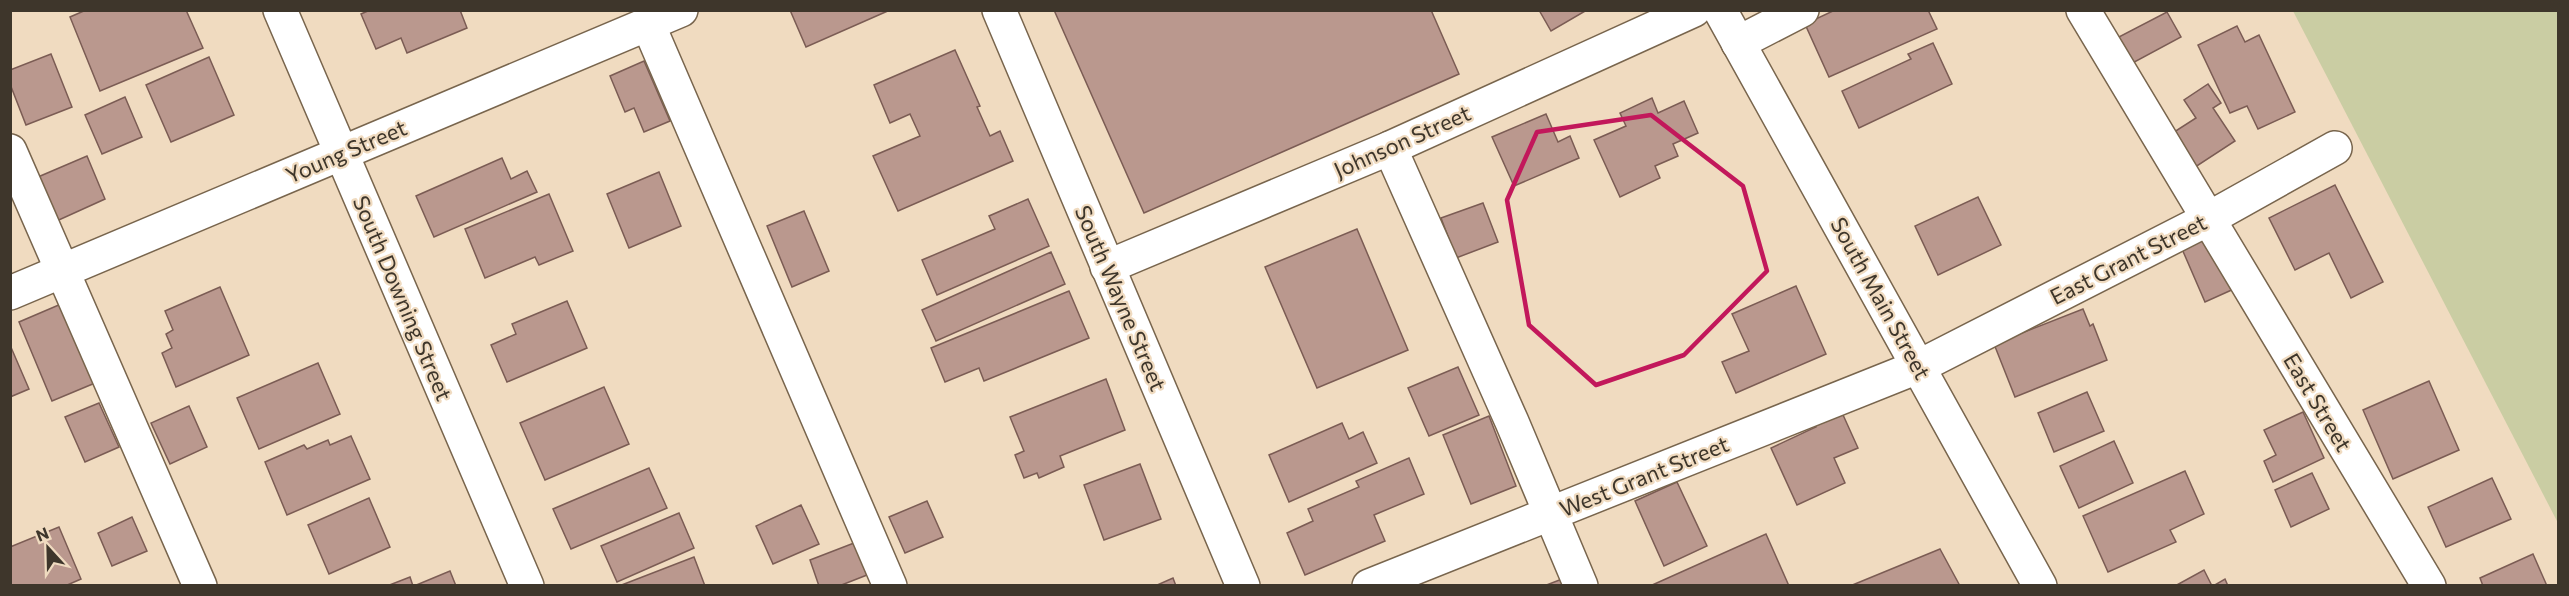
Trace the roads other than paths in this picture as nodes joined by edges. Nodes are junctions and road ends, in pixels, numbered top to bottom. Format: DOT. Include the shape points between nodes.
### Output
graph roads {
  1 [pos="280,10"];
  2 [pos="681,10"];
  3 [pos="999,10"];
  4 [pos="1694,10"];
  5 [pos="1720,10"];
  6 [pos="1802,10"];
  7 [pos="2083,10"];
  8 [pos="648,24"];
  9 [pos="1738,43"];
  10 [pos="1390,148"];
  11 [pos="2335,148"];
  12 [pos="10,151"];
  13 [pos="341,153"];
  14 [pos="2208,219"];
  15 [pos="1107,267"];
  16 [pos="63,271"];
  17 [pos="10,293"];
  18 [pos="1920,366"];
  19 [pos="1550,513"];
  20 [pos="200,585"];
  21 [pos="527,585"];
  22 [pos="890,585"];
  23 [pos="1243,585"];
  24 [pos="1370,585"];
  25 [pos="1581,585"];
  26 [pos="2040,585"];
  27 [pos="2429,585"];
  1 -- 13 [label="street, South Downing Street"];
  2 -- 8 [label="street, Young Street"];
  3 -- 15 [label="street, South Wayne Street"];
  4 -- 10 [label="street, Johnson Street"];
  5 -- 9 [label="street, South Main Street"];
  6 -- 9 [label="street"];
  7 -- 14 [label="street, East Street"];
  8 -- 13 [label="street, Young Street"];
  8 -- 22 [label="street"];
  9 -- 18 [label="street, South Main Street"];
  10 -- 15 [label="street, Johnson Street"];
  10 -- 19 [label="street"];
  11 -- 14 [label="street, East Grant Street"];
  12 -- 16 [label="street"];
  13 -- 16 [label="street, Young Street"];
  13 -- 21 [label="street, South Downing Street"];
  14 -- 18 [label="street, East Grant Street"];
  14 -- 27 [label="street, East Street"];
  15 -- 23 [label="street, South Wayne Street"];
  16 -- 17 [label="street, Young Street"];
  16 -- 20 [label="street"];
  18 -- 19 [label="street, West Grant Street"];
  18 -- 26 [label="street, South Main Street"];
  19 -- 24 [label="street, West Grant Street"];
  19 -- 25 [label="street"];
}
